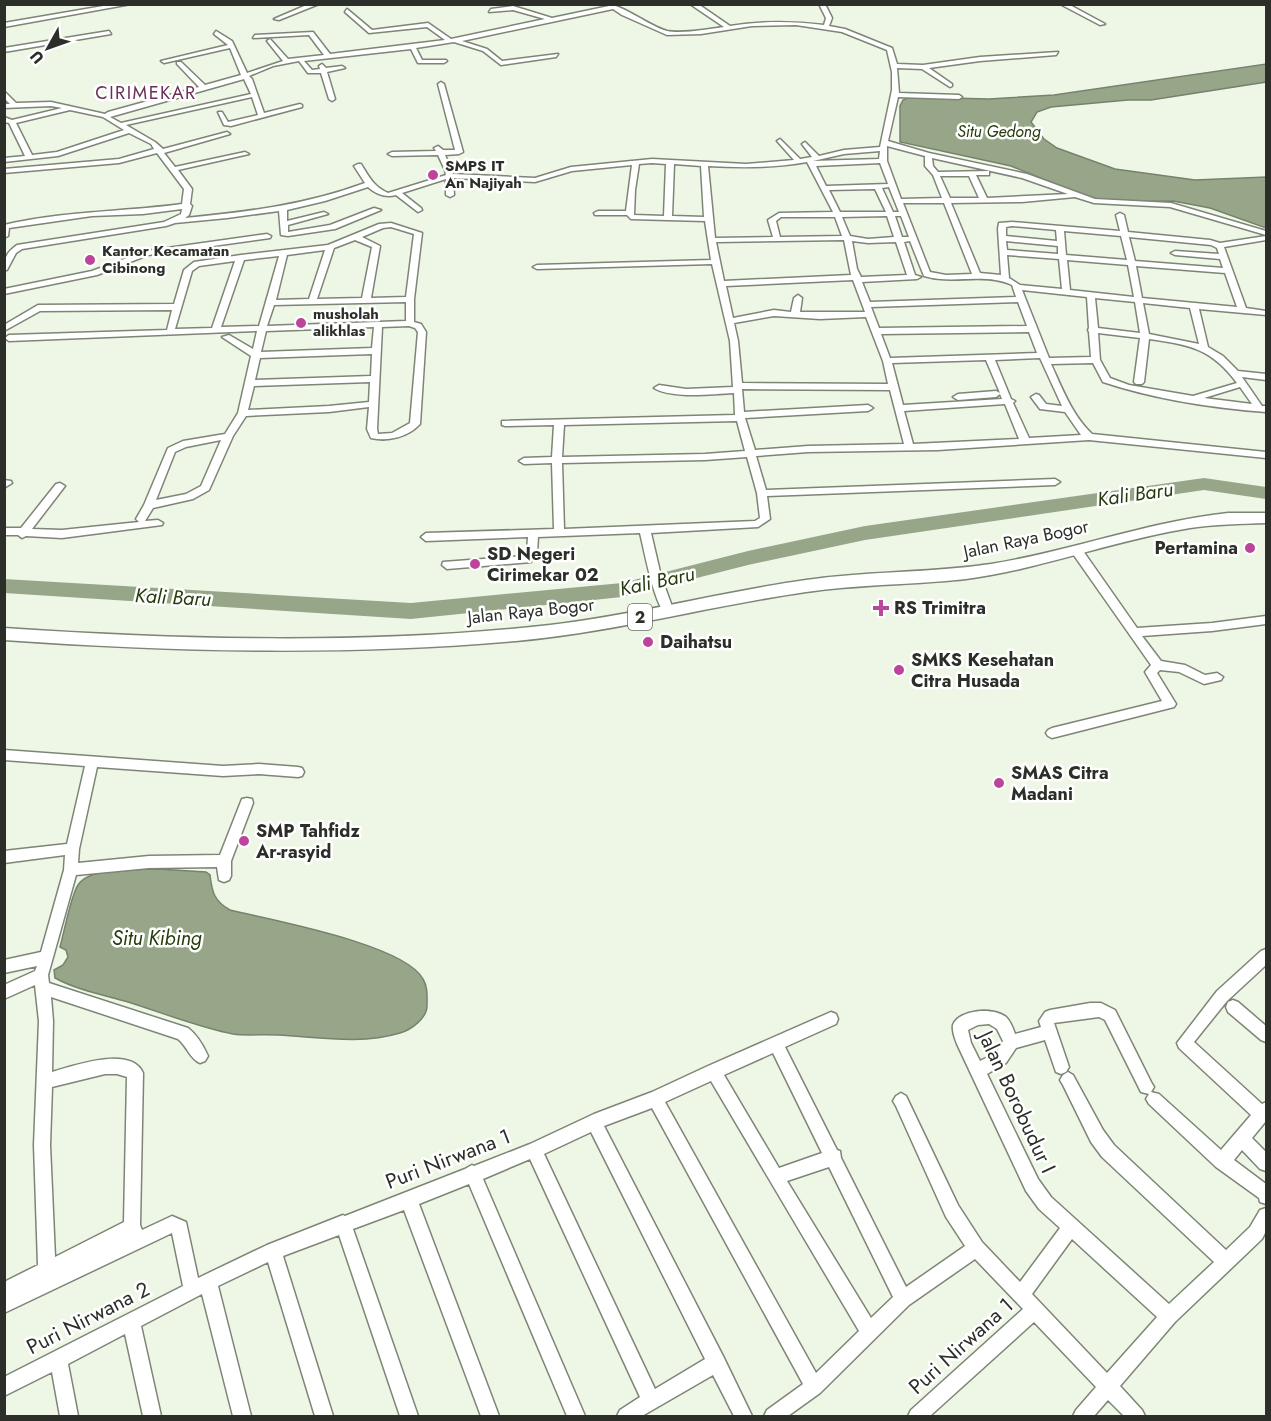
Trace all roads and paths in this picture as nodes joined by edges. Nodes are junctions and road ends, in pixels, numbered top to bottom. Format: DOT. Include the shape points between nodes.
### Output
graph roads {
  1 [pos="93,4"];
  2 [pos="128,4"];
  3 [pos="316,4"];
  4 [pos="693,4"];
  5 [pos="822,4"];
  6 [pos="1063,4"];
  7 [pos="611,6"];
  8 [pos="34,10"];
  9 [pos="99,10"];
  10 [pos="347,11"];
  11 [pos="491,11"];
  12 [pos="42,19"];
  13 [pos="277,19"];
  14 [pos="551,20"];
  15 [pos="1102,24"];
  16 [pos="4,25"];
  17 [pos="727,26"];
  18 [pos="826,27"];
  19 [pos="109,33"];
  20 [pos="216,33"];
  21 [pos="255,37"];
  22 [pos="270,41"];
  23 [pos="452,41"];
  24 [pos="232,46"];
  25 [pos="412,46"];
  26 [pos="4,50"];
  27 [pos="1056,52"];
  28 [pos="556,55"];
  29 [pos="324,56"];
  30 [pos="300,59"];
  31 [pos="164,61"];
  32 [pos="444,61"];
  33 [pos="287,62"];
  34 [pos="179,63"];
  35 [pos="892,66"];
  36 [pos="923,67"];
  37 [pos="342,68"];
  38 [pos="323,71"];
  39 [pos="245,76"];
  40 [pos="441,84"];
  41 [pos="950,85"];
  42 [pos="204,88"];
  43 [pos="4,93"];
  44 [pos="254,95"];
  45 [pos="895,95"];
  46 [pos="178,96"];
  47 [pos="959,97"];
  48 [pos="332,99"];
  49 [pos="4,106"];
  50 [pos="15,106"];
  51 [pos="300,106"];
  52 [pos="67,109"];
  53 [pos="189,113"];
  54 [pos="220,113"];
  55 [pos="106,116"];
  56 [pos="262,116"];
  57 [pos="8,121"];
  58 [pos="119,125"];
  59 [pos="130,130"];
  60 [pos="227,134"];
  61 [pos="780,141"];
  62 [pos="806,144"];
  63 [pos="435,145"];
  64 [pos="884,146"];
  65 [pos="160,151"];
  66 [pos="440,152"];
  67 [pos="245,154"];
  68 [pos="392,154"];
  69 [pos="928,155"];
  70 [pos="30,158"];
  71 [pos="4,160"];
  72 [pos="809,161"];
  73 [pos="883,161"];
  74 [pos="636,162"];
  75 [pos="670,162"];
  76 [pos="358,166"];
  77 [pos="704,166"];
  78 [pos="174,169"];
  79 [pos="4,171"];
  80 [pos="1012,172"];
  81 [pos="971,173"];
  82 [pos="936,174"];
  83 [pos="449,176"];
  84 [pos="369,184"];
  85 [pos="878,186"];
  86 [pos="893,186"];
  87 [pos="824,188"];
  88 [pos="397,192"];
  89 [pos="450,195"];
  90 [pos="1076,196"];
  91 [pos="984,200"];
  92 [pos="898,201"];
  93 [pos="946,201"];
  94 [pos="188,206"];
  95 [pos="283,208"];
  96 [pos="377,210"];
  97 [pos="418,210"];
  98 [pos="598,213"];
  99 [pos="629,213"];
  100 [pos="837,213"];
  101 [pos="890,213"];
  102 [pos="324,214"];
  103 [pos="903,214"];
  104 [pos="1120,215"];
  105 [pos="668,219"];
  106 [pos="708,219"];
  107 [pos="177,221"];
  108 [pos="284,224"];
  109 [pos="1060,228"];
  110 [pos="1125,234"];
  111 [pos="1266,235"];
  112 [pos="4,236"];
  113 [pos="267,236"];
  114 [pos="356,237"];
  115 [pos="847,238"];
  116 [pos="1002,238"];
  117 [pos="777,239"];
  118 [pos="914,239"];
  119 [pos="711,240"];
  120 [pos="899,240"];
  121 [pos="4,243"];
  122 [pos="1061,244"];
  123 [pos="1219,245"];
  124 [pos="20,247"];
  125 [pos="330,247"];
  126 [pos="284,252"];
  127 [pos="1004,252"];
  128 [pos="1175,253"];
  129 [pos="241,257"];
  130 [pos="1062,257"];
  131 [pos="1223,258"];
  132 [pos="715,262"];
  133 [pos="1132,264"];
  134 [pos="5,266"];
  135 [pos="537,267"];
  136 [pos="1228,271"];
  137 [pos="977,275"];
  138 [pos="911,276"];
  139 [pos="930,276"];
  140 [pos="1005,278"];
  141 [pos="858,279"];
  142 [pos="721,284"];
  143 [pos="1017,287"];
  144 [pos="4,292"];
  145 [pos="1066,293"];
  146 [pos="1091,296"];
  147 [pos="798,298"];
  148 [pos="410,299"];
  149 [pos="1021,299"];
  150 [pos="366,300"];
  151 [pos="1139,301"];
  152 [pos="312,302"];
  153 [pos="271,303"];
  154 [pos="1194,306"];
  155 [pos="177,307"];
  156 [pos="869,309"];
  157 [pos="1243,311"];
  158 [pos="1266,313"];
  159 [pos="795,314"];
  160 [pos="729,321"];
  161 [pos="410,323"];
  162 [pos="378,326"];
  163 [pos="1034,328"];
  164 [pos="7,330"];
  165 [pos="216,330"];
  166 [pos="1092,330"];
  167 [pos="256,332"];
  168 [pos="876,332"];
  169 [pos="170,333"];
  170 [pos="226,337"];
  171 [pos="1145,337"];
  172 [pos="235,342"];
  173 [pos="1204,348"];
  174 [pos="375,351"];
  175 [pos="256,355"];
  176 [pos="989,357"];
  177 [pos="1044,358"];
  178 [pos="1096,360"];
  179 [pos="887,361"];
  180 [pos="1236,374"];
  181 [pos="1266,377"];
  182 [pos="373,379"];
  183 [pos="1139,382"];
  184 [pos="250,383"];
  185 [pos="1242,384"];
  186 [pos="894,387"];
  187 [pos="659,388"];
  188 [pos="738,388"];
  189 [pos="1008,397"];
  190 [pos="1036,397"];
  191 [pos="958,398"];
  192 [pos="1191,399"];
  193 [pos="372,404"];
  194 [pos="868,408"];
  195 [pos="900,408"];
  196 [pos="1067,409"];
  197 [pos="1263,409"];
  198 [pos="243,413"];
  199 [pos="740,417"];
  200 [pos="559,422"];
  201 [pos="505,423"];
  202 [pos="228,436"];
  203 [pos="1089,437"];
  204 [pos="1025,441"];
  205 [pos="909,446"];
  206 [pos="752,453"];
  207 [pos="1266,456"];
  208 [pos="524,461"];
  209 [pos="557,461"];
  210 [pos="1055,482"];
  211 [pos="60,486"];
  212 [pos="762,493"];
  213 [pos="149,505"];
  214 [pos="1266,510"];
  215 [pos="1266,518"];
  216 [pos="141,519"];
  217 [pos="158,523"];
  218 [pos="645,530"];
  219 [pos="4,531"];
  220 [pos="559,533"];
  221 [pos="22,534"];
  222 [pos="533,534"];
  223 [pos="426,537"];
  224 [pos="1077,551"];
  225 [pos="447,565"];
  226 [pos="919,572"];
  227 [pos="664,602"];
  228 [pos="1266,620"];
  229 [pos="4,623"];
  230 [pos="1135,632"];
  231 [pos="4,634"];
  232 [pos="1157,665"];
  233 [pos="1216,677"];
  234 [pos="1052,733"];
  235 [pos="5,757"];
  236 [pos="92,762"];
  237 [pos="298,772"];
  238 [pos="247,803"];
  239 [pos="72,849"];
  240 [pos="4,857"];
  241 [pos="224,861"];
  242 [pos="71,870"];
  243 [pos="224,876"];
  244 [pos="1266,956"];
  245 [pos="45,957"];
  246 [pos="4,967"];
  247 [pos="41,981"];
  248 [pos="4,992"];
  249 [pos="1233,1007"];
  250 [pos="831,1019"];
  251 [pos="1048,1032"];
  252 [pos="1266,1035"];
  253 [pos="1011,1042"];
  254 [pos="776,1044"];
  255 [pos="200,1056"];
  256 [pos="713,1071"];
  257 [pos="978,1071"];
  258 [pos="44,1082"];
  259 [pos="655,1099"];
  260 [pos="901,1101"];
  261 [pos="1264,1112"];
  262 [pos="594,1122"];
  263 [pos="1242,1139"];
  264 [pos="534,1150"];
  265 [pos="834,1157"];
  266 [pos="1222,1161"];
  267 [pos="1266,1163"];
  268 [pos="472,1173"];
  269 [pos="775,1178"];
  270 [pos="1266,1196"];
  271 [pos="410,1200"];
  272 [pos="1266,1216"];
  273 [pos="343,1223"];
  274 [pos="1071,1227"];
  275 [pos="136,1232"];
  276 [pos="976,1248"];
  277 [pos="273,1251"];
  278 [pos="1226,1262"];
  279 [pos="47,1271"];
  280 [pos="200,1286"];
  281 [pos="4,1291"];
  282 [pos="1022,1293"];
  283 [pos="903,1299"];
  284 [pos="4,1305"];
  285 [pos="1036,1309"];
  286 [pos="1169,1316"];
  287 [pos="131,1321"];
  288 [pos="870,1334"];
  289 [pos="58,1359"];
  290 [pos="717,1362"];
  291 [pos="1108,1385"];
  292 [pos="4,1387"];
  293 [pos="814,1387"];
  294 [pos="651,1400"];
  295 [pos="69,1416"];
  296 [pos="152,1416"];
  297 [pos="242,1416"];
  298 [pos="324,1416"];
  299 [pos="409,1416"];
  300 [pos="490,1416"];
  301 [pos="576,1416"];
  302 [pos="626,1416"];
  303 [pos="743,1416"];
  304 [pos="773,1416"];
  305 [pos="917,1416"];
  306 [pos="1082,1416"];
  307 [pos="1136,1416"];
  1 -- 9 [label="street"];
  2 -- 9 [label="street"];
  3 -- 13 [label="street"];
  4 -- 17 [label="street"];
  5 -- 18 [label="street" via="829,13"];
  6 -- 15 [label="street"];
  7 -- 14 [label="street"];
  7 -- 17 [label="street" via="667,33"];
  8 -- 12 [label="street"];
  9 -- 12 [label="street"];
  10 -- 23 [label="street" via="371,32 428,25"];
  11 -- 14 [label="street" via="513,8"];
  12 -- 16 [label="street"];
  14 -- 23 [label="street" via="501,35"];
  17 -- 18 [label="street" via="789,23"];
  18 -- 35 [label="street" via="872,40 891,51"];
  19 -- 26 [label="street"];
  20 -- 24 [label="street" via="227,38"];
  21 -- 29 [label="street" via="311,33"];
  22 -- 33 [label="street"];
  23 -- 25 [label="street"];
  23 -- 28 [label="street" via="485,50 501,63"];
  24 -- 31 [label="street"];
  24 -- 39 [label="street"];
  25 -- 29 [label="street"];
  25 -- 32 [label="street" via="420,62"];
  27 -- 36 [label="street"];
  29 -- 30 [label="street"];
  29 -- 38 [label="street"];
  30 -- 33 [label="street"];
  30 -- 38 [label="street" via="308,72"];
  33 -- 39 [label="street" via="259,68"];
  34 -- 42 [label="street"];
  35 -- 36 [label="street"];
  35 -- 45 [label="street"];
  36 -- 41 [label="street"];
  37 -- 38 [label="street"];
  38 -- 48 [label="street"];
  39 -- 42 [label="street"];
  39 -- 44 [label="street"];
  40 -- 66 [label="street" via="459,152"];
  42 -- 46 [label="street"];
  43 -- 50 [label="street"];
  44 -- 53 [label="street"];
  44 -- 56 [label="street"];
  45 -- 47 [label="street"];
  45 -- 64 [label="street"];
  46 -- 53 [label="street"];
  46 -- 55 [label="street"];
  49 -- 50 [label="street"];
  50 -- 55 [label="street" via="51,104"];
  51 -- 56 [label="street"];
  52 -- 57 [label="street"];
  53 -- 58 [label="street"];
  54 -- 56 [label="street" via="229,124"];
  55 -- 58 [label="street"];
  57 -- 70 [label="street"];
  58 -- 59 [label="street"];
  59 -- 65 [label="street"];
  59 -- 70 [label="street" via="58,154"];
  60 -- 65 [label="street"];
  61 -- 72 [label="street"];
  62 -- 72 [label="street"];
  63 -- 66 [label="street"];
  64 -- 69 [label="street"];
  64 -- 72 [label="street"];
  64 -- 73 [label="street"];
  65 -- 78 [label="street"];
  65 -- 79 [label="street" via="112,162"];
  66 -- 68 [label="street"];
  66 -- 83 [label="street"];
  67 -- 78 [label="street"];
  69 -- 80 [label="street"];
  69 -- 82 [label="street" via="929,166"];
  70 -- 71 [label="street"];
  72 -- 73 [label="street"];
  72 -- 77 [label="street"];
  72 -- 87 [label="street"];
  73 -- 86 [label="street"];
  74 -- 75 [label="street"];
  74 -- 83 [label="street" via="571,169 535,180"];
  74 -- 99 [label="street"];
  75 -- 77 [label="street"];
  75 -- 105 [label="street"];
  76 -- 84 [label="street"];
  77 -- 106 [label="street"];
  78 -- 94 [label="street" via="187,188"];
  80 -- 81 [label="street"];
  80 -- 90 [label="street"];
  81 -- 82 [label="street"];
  81 -- 91 [label="street"];
  82 -- 93 [label="street"];
  83 -- 88 [label="street"];
  83 -- 89 [label="street"];
  84 -- 88 [label="street" via="383,195"];
  84 -- 95 [label="street"];
  85 -- 86 [label="street"];
  85 -- 87 [label="street"];
  85 -- 101 [label="street"];
  86 -- 92 [label="street"];
  87 -- 100 [label="street"];
  88 -- 97 [label="street"];
  90 -- 91 [label="street"];
  90 -- 111 [label="street" via="1108,203 1171,205"];
  91 -- 93 [label="street"];
  92 -- 93 [label="street"];
  92 -- 103 [label="street"];
  93 -- 137 [label="street"];
  94 -- 107 [label="street"];
  94 -- 112 [label="street" via="8,226"];
  95 -- 107 [label="street"];
  95 -- 108 [label="street"];
  96 -- 108 [label="street" via="320,230 285,234"];
  98 -- 99 [label="street"];
  99 -- 105 [label="street" via="634,218"];
  100 -- 101 [label="street"];
  100 -- 115 [label="street"];
  100 -- 117 [label="street" via="774,216"];
  101 -- 103 [label="street"];
  101 -- 120 [label="street"];
  102 -- 108 [label="street"];
  103 -- 118 [label="street"];
  104 -- 110 [label="street"];
  105 -- 106 [label="street"];
  106 -- 119 [label="street"];
  107 -- 124 [label="street"];
  109 -- 110 [label="street"];
  109 -- 116 [label="street" via="1002,225"];
  109 -- 122 [label="street"];
  110 -- 123 [label="street"];
  110 -- 133 [label="street"];
  111 -- 123 [label="street"];
  113 -- 144 [label="street" via="146,253 94,273"];
  114 -- 125 [label="street"];
  114 -- 148 [label="street" via="387,225 418,233"];
  114 -- 150 [label="street" via="376,246"];
  115 -- 117 [label="street"];
  115 -- 120 [label="street"];
  115 -- 141 [label="street"];
  116 -- 122 [label="street"];
  116 -- 127 [label="street"];
  117 -- 119 [label="street"];
  118 -- 120 [label="street"];
  118 -- 139 [label="street"];
  119 -- 132 [label="street"];
  120 -- 138 [label="street"];
  121 -- 124 [label="street"];
  122 -- 130 [label="street"];
  123 -- 131 [label="street"];
  124 -- 134 [label="street"];
  125 -- 126 [label="street"];
  125 -- 152 [label="street"];
  126 -- 129 [label="street"];
  126 -- 153 [label="street"];
  127 -- 130 [label="street"];
  127 -- 140 [label="street"];
  128 -- 131 [label="street"];
  129 -- 155 [label="street" via="192,266"];
  129 -- 165 [label="street"];
  130 -- 133 [label="street"];
  130 -- 145 [label="street"];
  131 -- 136 [label="street"];
  132 -- 135 [label="street"];
  132 -- 142 [label="street"];
  133 -- 136 [label="street"];
  133 -- 151 [label="street"];
  136 -- 157 [label="street"];
  137 -- 139 [label="street"];
  137 -- 140 [label="street"];
  138 -- 139 [label="street"];
  138 -- 141 [label="street"];
  140 -- 143 [label="street"];
  141 -- 142 [label="street"];
  141 -- 156 [label="street"];
  142 -- 160 [label="street"];
  143 -- 145 [label="street"];
  143 -- 149 [label="street"];
  145 -- 146 [label="street"];
  146 -- 151 [label="street"];
  146 -- 166 [label="street"];
  147 -- 159 [label="street"];
  148 -- 150 [label="street"];
  148 -- 161 [label="street"];
  149 -- 156 [label="street"];
  149 -- 163 [label="street"];
  150 -- 152 [label="street"];
  151 -- 154 [label="street"];
  151 -- 171 [label="street"];
  152 -- 153 [label="street"];
  153 -- 167 [label="street"];
  154 -- 157 [label="street"];
  154 -- 173 [label="street"];
  155 -- 164 [label="street" via="38,308"];
  155 -- 169 [label="street"];
  156 -- 159 [label="street" via="820,316"];
  156 -- 168 [label="street"];
  157 -- 158 [label="street"];
  159 -- 160 [label="street" via="765,314"];
  160 -- 188 [label="street"];
  161 -- 162 [label="street"];
  161 -- 193 [label="street" via="422,332 415,424 402,432 376,437 372,429"];
  162 -- 167 [label="street"];
  162 -- 174 [label="street"];
  163 -- 168 [label="street"];
  163 -- 177 [label="street"];
  164 -- 169 [label="street"];
  164 -- 170 [label="street" via="18,342 30,343"];
  165 -- 167 [label="street"];
  165 -- 169 [label="street"];
  166 -- 171 [label="street"];
  166 -- 178 [label="street"];
  167 -- 170 [label="street"];
  167 -- 172 [label="street"];
  167 -- 175 [label="street"];
  168 -- 179 [label="street"];
  170 -- 172 [label="street"];
  171 -- 173 [label="street"];
  171 -- 183 [label="street"];
  172 -- 175 [label="street"];
  173 -- 180 [label="street"];
  174 -- 175 [label="street"];
  174 -- 182 [label="street"];
  175 -- 184 [label="street"];
  176 -- 177 [label="street"];
  176 -- 179 [label="street"];
  176 -- 189 [label="street"];
  177 -- 178 [label="street"];
  177 -- 196 [label="street"];
  178 -- 192 [label="street" via="1109,382"];
  179 -- 186 [label="street"];
  180 -- 181 [label="street"];
  180 -- 185 [label="street"];
  182 -- 184 [label="street"];
  182 -- 193 [label="street"];
  184 -- 198 [label="street"];
  185 -- 192 [label="street"];
  185 -- 197 [label="street"];
  186 -- 188 [label="street"];
  186 -- 195 [label="street"];
  187 -- 188 [label="street" via="686,392"];
  188 -- 199 [label="street"];
  189 -- 191 [label="street"];
  189 -- 195 [label="street"];
  189 -- 204 [label="street"];
  190 -- 196 [label="street" via="1043,407"];
  192 -- 197 [label="street"];
  193 -- 198 [label="street"];
  194 -- 199 [label="street"];
  195 -- 205 [label="street"];
  196 -- 203 [label="street"];
  198 -- 202 [label="street"];
  199 -- 200 [label="street"];
  199 -- 206 [label="street"];
  200 -- 201 [label="street"];
  200 -- 209 [label="street"];
  202 -- 213 [label="street" via="201,492"];
  202 -- 213 [label="street" via="171,450"];
  203 -- 204 [label="street"];
  203 -- 207 [label="street"];
  204 -- 205 [label="street"];
  205 -- 206 [label="street"];
  206 -- 209 [label="street"];
  206 -- 212 [label="street"];
  208 -- 209 [label="street"];
  209 -- 220 [label="street"];
  210 -- 212 [label="street"];
  211 -- 221 [label="street"];
  212 -- 218 [label="street" via="765,519 758,524"];
  213 -- 216 [label="street"];
  214 -- 226 [label="highway, Jalan Raya Bogor / 2" via="1181,514 1032,552"];
  215 -- 224 [label="highway, Jalan Raya Bogor / 2" via="1188,521"];
  217 -- 221 [label="street" via="100,531"];
  218 -- 220 [label="street"];
  218 -- 227 [label="street"];
  219 -- 221 [label="street"];
  220 -- 222 [label="street"];
  222 -- 223 [label="street"];
  222 -- 225 [label="street" via="532,553 523,560"];
  224 -- 226 [label="highway, Jalan Raya Bogor / 2" via="1003,568"];
  224 -- 230 [label="street"];
  226 -- 227 [label="highway, Jalan Raya Bogor / 2"];
  227 -- 229 [label="highway, Jalan Raya Bogor / 2" via="526,622 369,632 253,634"];
  227 -- 231 [label="highway, Jalan Raya Bogor / 2" via="580,627 369,642 94,641"];
  228 -- 230 [label="street"];
  230 -- 232 [label="street"];
  232 -- 233 [label="street" via="1181,668 1204,680"];
  232 -- 234 [label="street" via="1151,672 1168,706"];
  235 -- 236 [label="street"];
  236 -- 237 [label="street"];
  236 -- 239 [label="street"];
  238 -- 241 [label="street"];
  239 -- 240 [label="street"];
  239 -- 242 [label="street"];
  241 -- 242 [label="street" via="149,862"];
  241 -- 243 [label="street"];
  242 -- 245 [label="street"];
  244 -- 261 [label="street" via="1222,996 1184,1043"];
  245 -- 246 [label="street"];
  245 -- 247 [label="street"];
  247 -- 248 [label="street"];
  247 -- 255 [label="street" via="183,1033"];
  247 -- 258 [label="street" via="46,1021"];
  249 -- 252 [label="street"];
  250 -- 254 [label="street, Puri Nirwana 1"];
  251 -- 253 [label="street, Jalan Borobudur I"];
  251 -- 266 [label="street" via="1046,1021 1050,1017 1101,1010 1110,1015 1150,1093"];
  251 -- 278 [label="street" via="1064,1074 1108,1151"];
  253 -- 257 [label="street" via="1001,1058"];
  253 -- 257 [label="street, Jalan Borobudur I" via="1004,1026 995,1018 965,1022 960,1027 961,1037"];
  254 -- 256 [label="street, Puri Nirwana 1"];
  254 -- 265 [label="street"];
  256 -- 259 [label="street, Puri Nirwana 1"];
  256 -- 269 [label="street"];
  257 -- 274 [label="street, Jalan Borobudur I" via="1032,1185"];
  258 -- 275 [label="street" via="114,1066 124,1066 135,1073"];
  258 -- 279 [label="street"];
  259 -- 262 [label="street, Puri Nirwana 1"];
  259 -- 293 [label="street"];
  260 -- 276 [label="street, Puri Nirwana 1" via="952,1211"];
  261 -- 263 [label="street"];
  262 -- 264 [label="street, Puri Nirwana 1"];
  262 -- 290 [label="street"];
  263 -- 266 [label="street"];
  263 -- 267 [label="street"];
  264 -- 268 [label="street, Puri Nirwana 1"];
  264 -- 294 [label="street"];
  265 -- 269 [label="street"];
  265 -- 283 [label="street"];
  266 -- 270 [label="street"];
  268 -- 271 [label="street, Puri Nirwana 1"];
  268 -- 301 [label="street"];
  269 -- 288 [label="street"];
  271 -- 273 [label="street, Puri Nirwana 1"];
  271 -- 300 [label="street"];
  272 -- 278 [label="street" via="1256,1233"];
  273 -- 277 [label="street, Puri Nirwana 1"];
  273 -- 299 [label="street"];
  274 -- 282 [label="street"];
  274 -- 286 [label="street, Jalan Borobudur I"];
  275 -- 279 [label="street"];
  275 -- 280 [label="street" via="172,1224 180,1228"];
  275 -- 284 [label="street"];
  276 -- 282 [label="street, Puri Nirwana 1"];
  276 -- 283 [label="street"];
  277 -- 280 [label="street, Puri Nirwana 1"];
  277 -- 298 [label="street"];
  278 -- 286 [label="street"];
  279 -- 281 [label="street"];
  280 -- 287 [label="street, Puri Nirwana 2"];
  280 -- 297 [label="street"];
  282 -- 285 [label="street, Puri Nirwana 1"];
  283 -- 288 [label="street"];
  285 -- 291 [label="street, Puri Nirwana 1"];
  285 -- 305 [label="street, Puri Nirwana 1"];
  286 -- 291 [label="street"];
  287 -- 289 [label="street, Puri Nirwana 2"];
  287 -- 296 [label="street"];
  288 -- 293 [label="street"];
  289 -- 292 [label="street, Puri Nirwana 2"];
  289 -- 295 [label="street"];
  290 -- 294 [label="street"];
  290 -- 303 [label="street"];
  291 -- 306 [label="street"];
  291 -- 307 [label="street, Puri Nirwana 1"];
  293 -- 304 [label="street"];
  294 -- 302 [label="street"];
}
